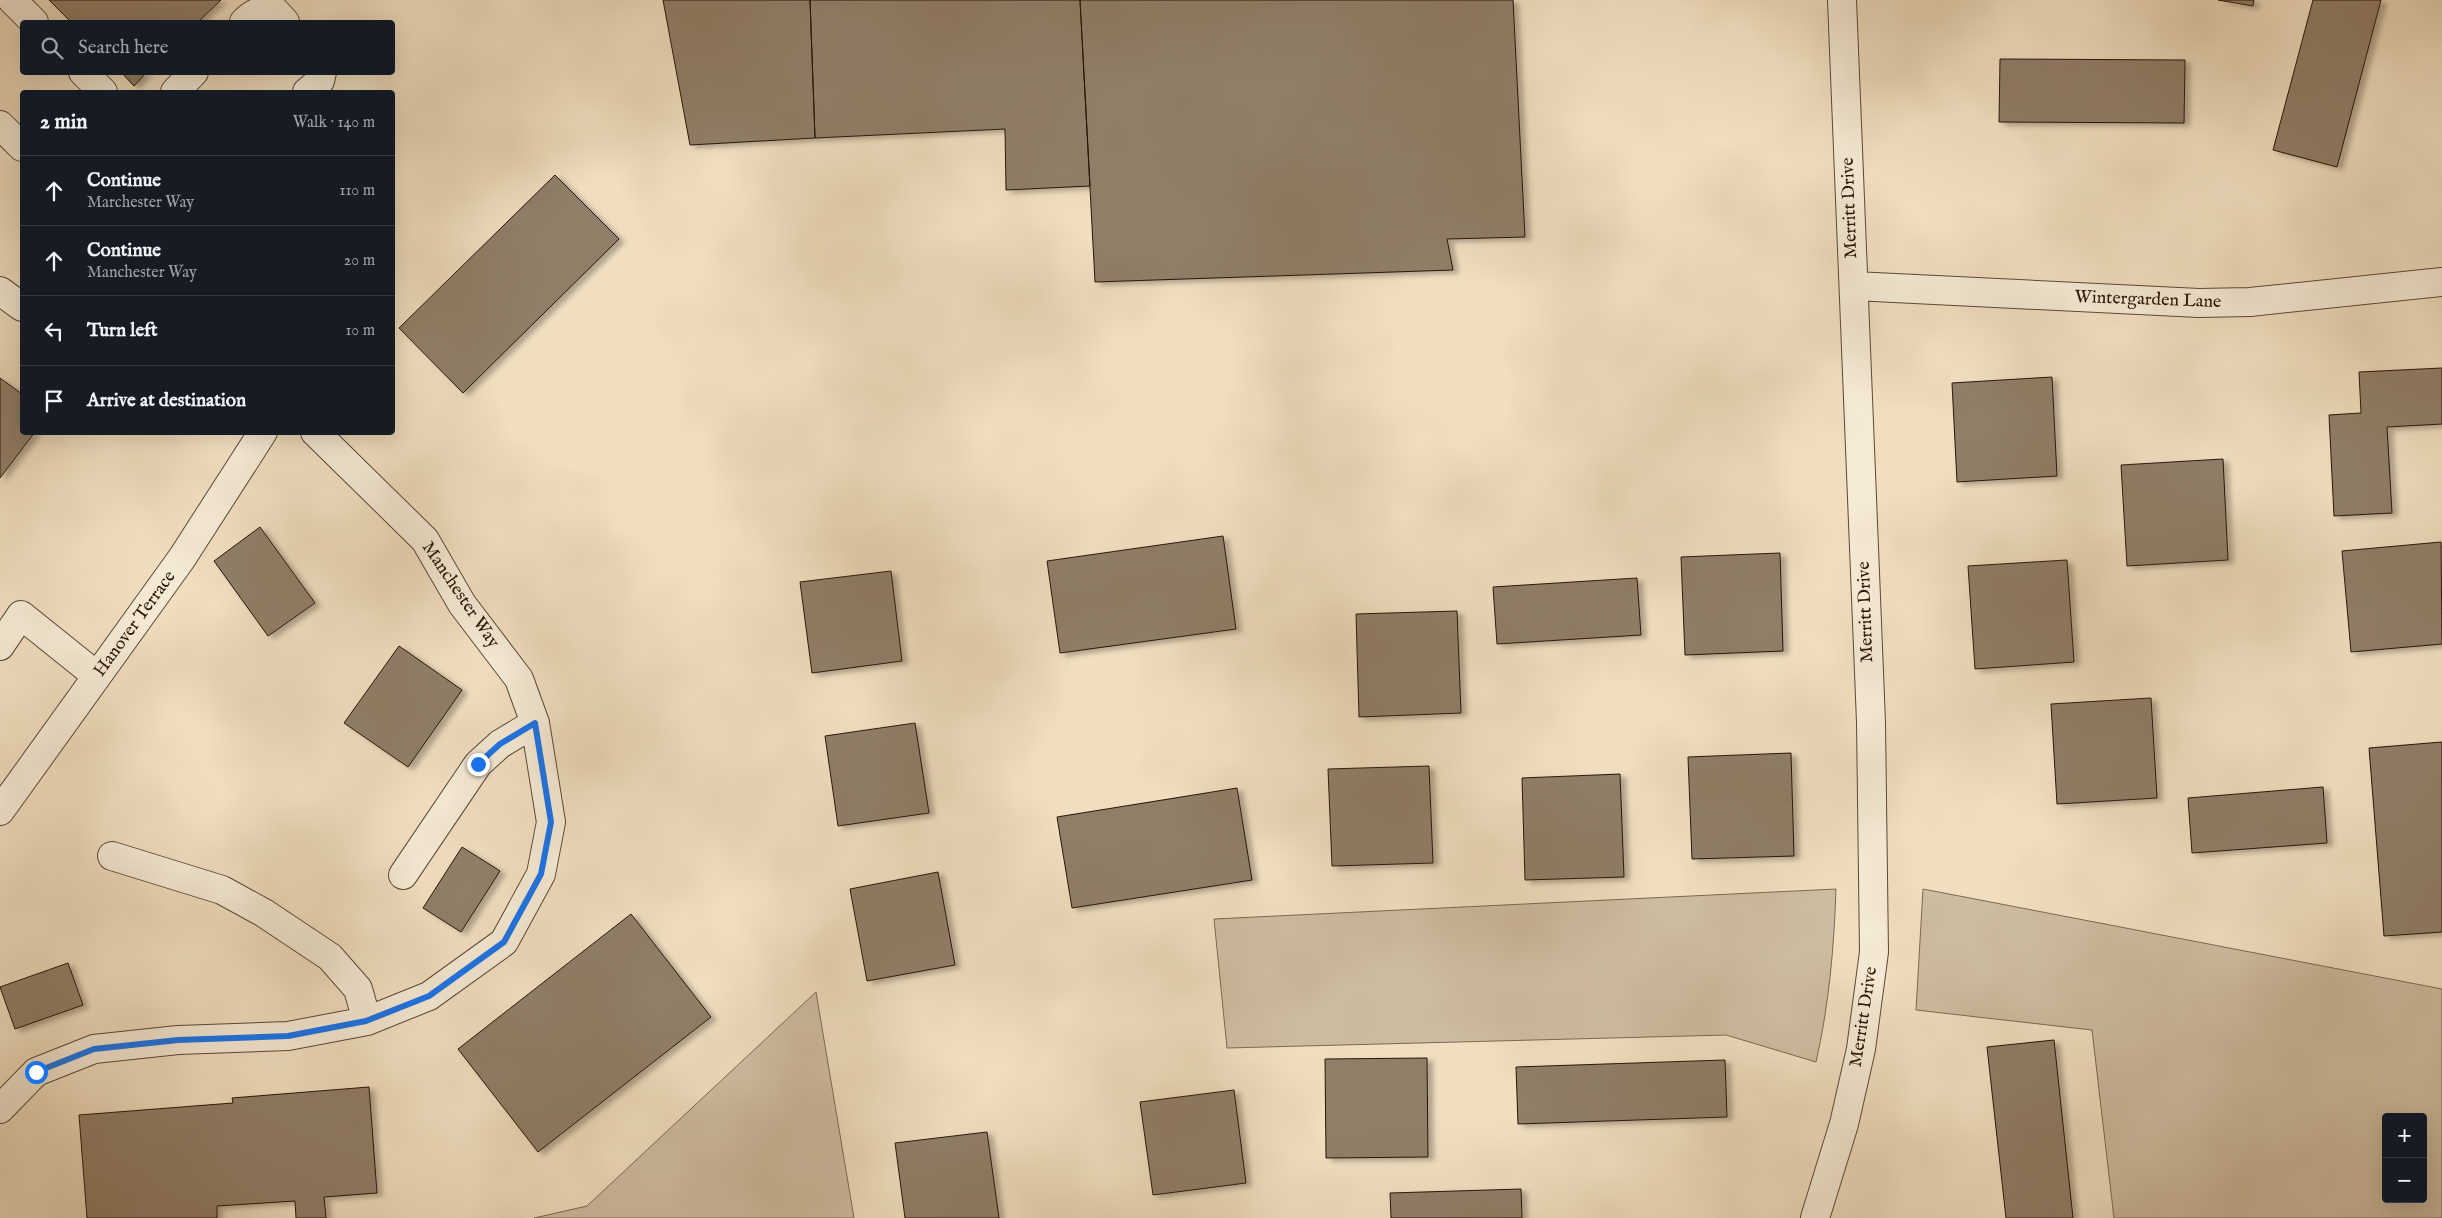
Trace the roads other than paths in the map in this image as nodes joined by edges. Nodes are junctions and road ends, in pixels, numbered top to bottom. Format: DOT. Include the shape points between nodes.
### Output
graph roads {
  1 [pos="12,0"];
  2 [pos="1842,0"];
  3 [pos="32,20"];
  4 [pos="246,20"];
  5 [pos="283,20"];
  6 [pos="86,75"];
  7 [pos="191,75"];
  8 [pos="321,75"];
  9 [pos="101,90"];
  10 [pos="176,90"];
  11 [pos="309,90"];
  12 [pos="0,125"];
  13 [pos="20,145"];
  14 [pos="2442,282"];
  15 [pos="1854,286"];
  16 [pos="0,291"];
  17 [pos="20,306"];
  18 [pos="261,435"];
  19 [pos="318,435"];
  20 [pos="0,646"];
  21 [pos="97,676"];
  22 [pos="535,723"];
  23 [pos="0,811"];
  24 [pos="112,856"];
  25 [pos="403,875"];
  26 [pos="366,1021"];
  27 [pos="0,1109"];
  28 [pos="1815,1218"];
  1 -- 3 [label="street"];
  2 -- 15 [label="street, Merritt Drive"];
  4 -- 5 [label="street" via="261,10 275,11"];
  6 -- 9 [label="street"];
  7 -- 10 [label="street"];
  8 -- 11 [label="street" via="320,81"];
  12 -- 13 [label="street"];
  14 -- 15 [label="street, Wintergarden Lane" via="2250,302 2199,304"];
  15 -- 28 [label="street, Merritt Drive" via="1871,722 1874,952 1857,1068 1844,1124"];
  16 -- 17 [label="street"];
  18 -- 21 [label="street, Hanover Terrace" via="182,558"];
  19 -- 22 [label="street, Manchester Way" via="425,540 462,604 519,679"];
  20 -- 21 [label="street" via="21,616"];
  21 -- 23 [label="street, Hanover Terrace"];
  22 -- 25 [label="street" via="500,744 478,764"];
  22 -- 26 [label="street, Manchester Way" via="551,822 541,874 504,942 429,996"];
  24 -- 26 [label="street" via="222,890 264,913 330,957 358,989"];
  26 -- 27 [label="street" via="288,1036 178,1040 94,1049 36,1072"];
}
